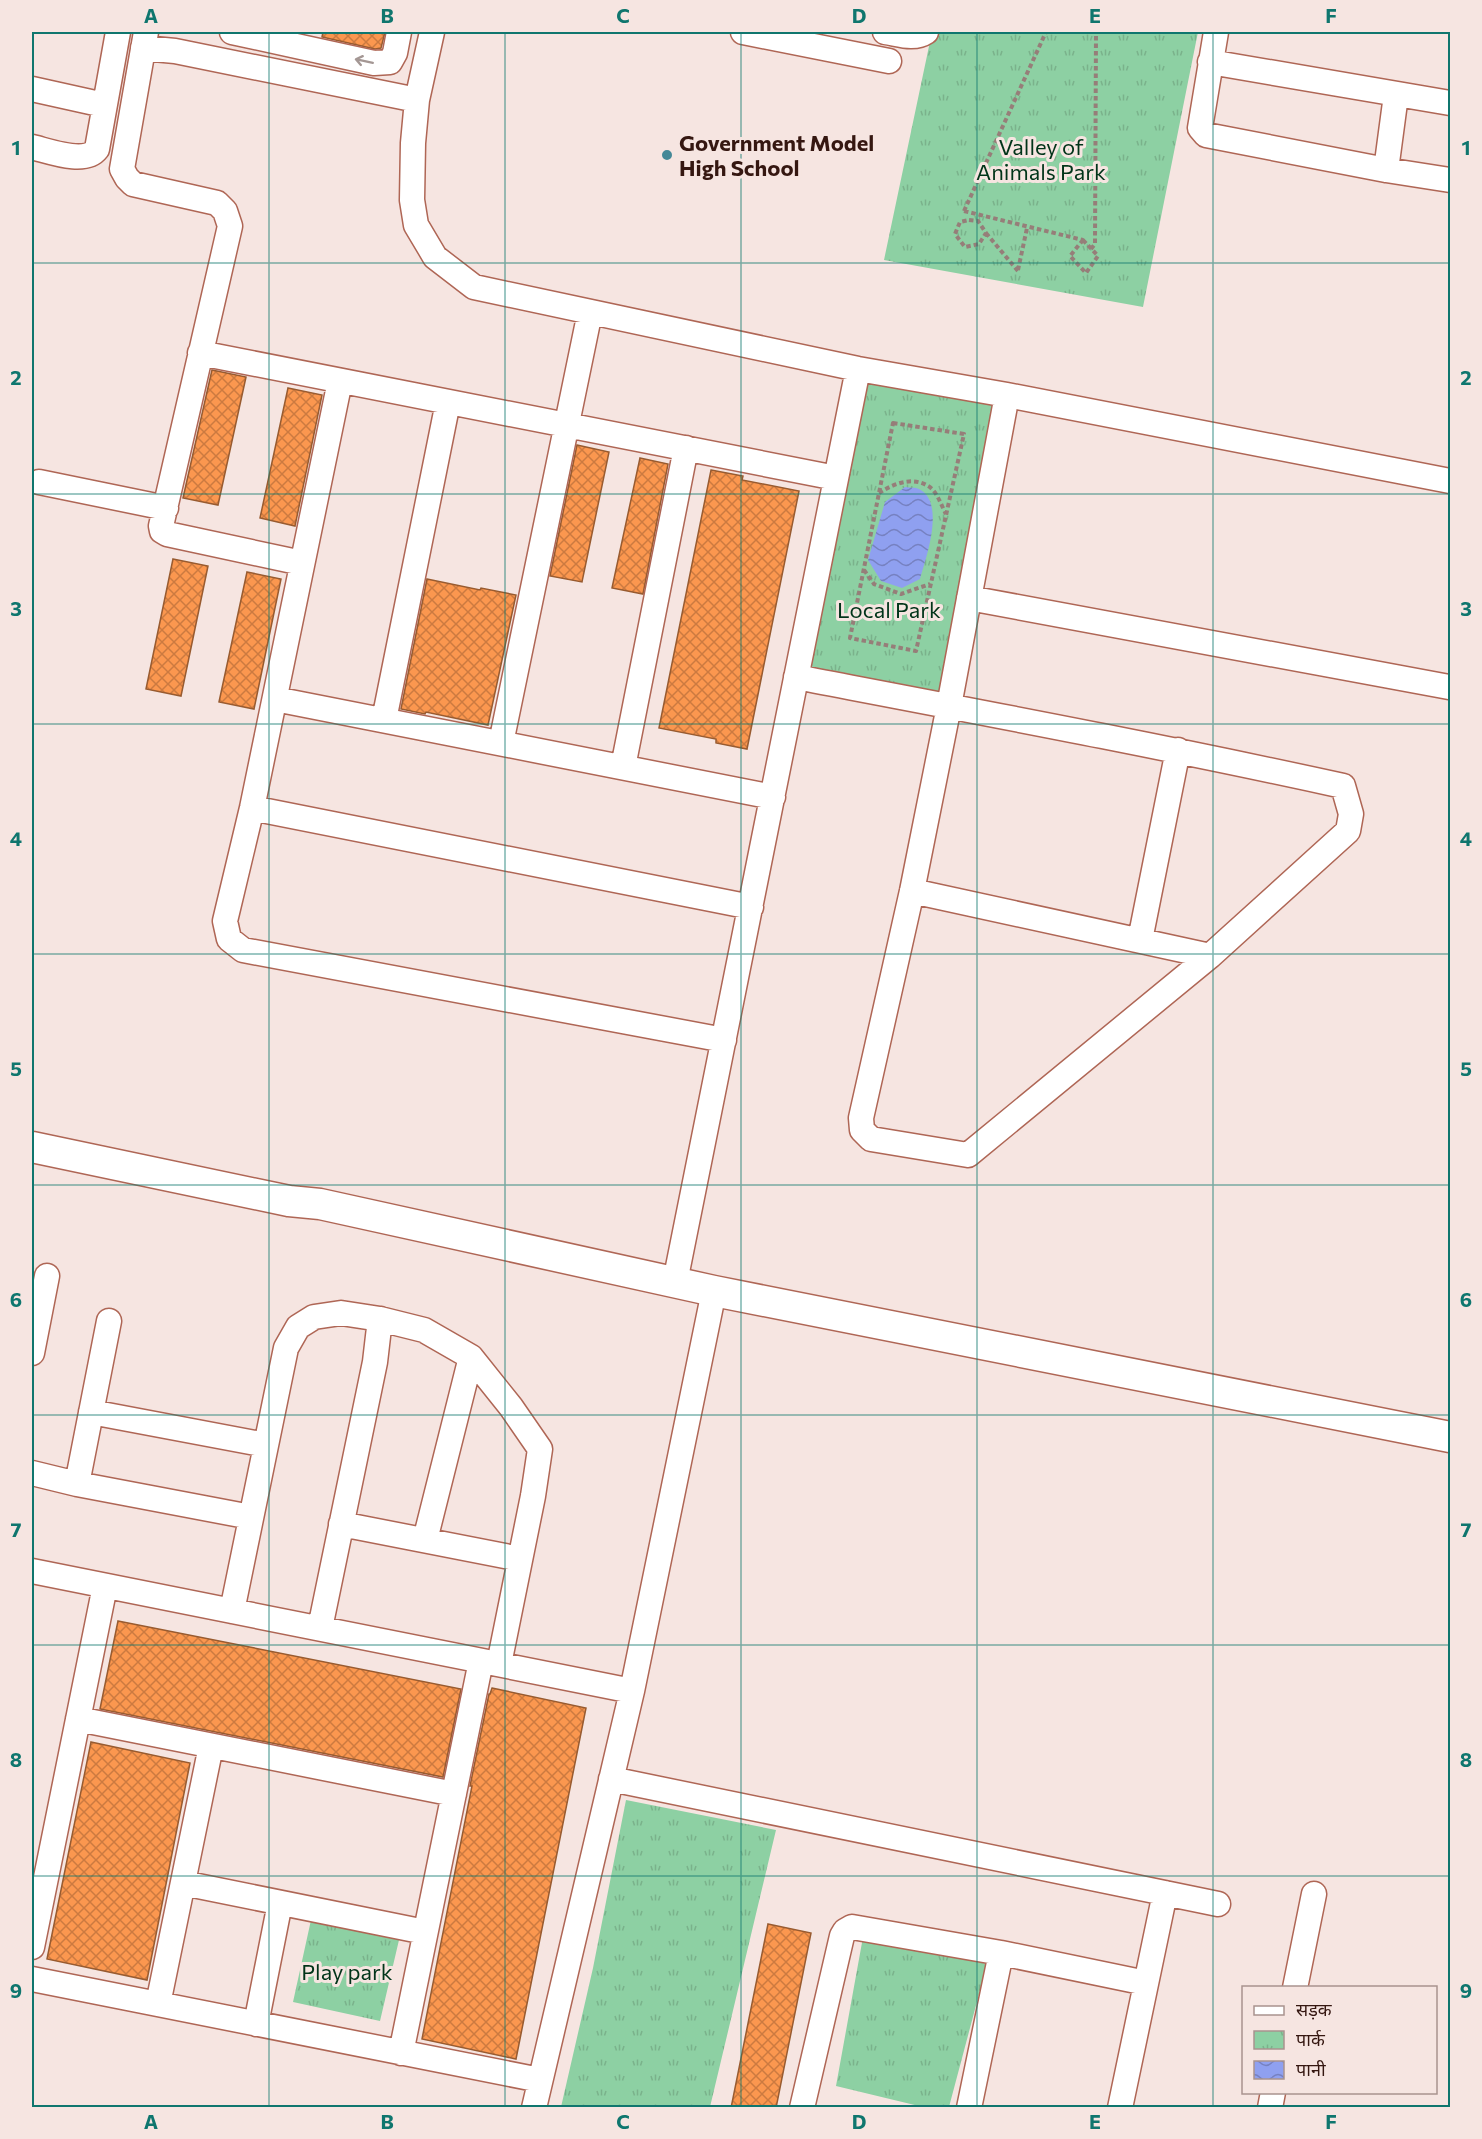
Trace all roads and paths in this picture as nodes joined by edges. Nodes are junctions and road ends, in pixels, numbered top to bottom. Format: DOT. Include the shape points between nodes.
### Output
graph roads {
  1 [pos="118,32"];
  2 [pos="232,32"];
  3 [pos="399,32"];
  4 [pos="432,32"];
  5 [pos="743,32"];
  6 [pos="885,32"];
  7 [pos="926,32"];
  8 [pos="1046,32"];
  9 [pos="1095,32"];
  10 [pos="1216,32"];
  11 [pos="145,40"];
  12 [pos="889,61"];
  13 [pos="1210,62"];
  14 [pos="32,89"];
  15 [pos="1396,95"];
  16 [pos="417,100"];
  17 [pos="1450,103"];
  18 [pos="104,105"];
  19 [pos="32,147"];
  20 [pos="1386,170"];
  21 [pos="1450,180"];
  22 [pos="964,211"];
  23 [pos="980,215"];
  24 [pos="969,220"];
  25 [pos="978,221"];
  26 [pos="1028,228"];
  27 [pos="986,233"];
  28 [pos="1083,240"];
  29 [pos="1091,249"];
  30 [pos="590,312"];
  31 [pos="200,353"];
  32 [pos="858,369"];
  33 [pos="340,381"];
  34 [pos="1007,395"];
  35 [pos="448,402"];
  36 [pos="567,425"];
  37 [pos="686,448"];
  38 [pos="836,478"];
  39 [pos="1450,481"];
  40 [pos="39,482"];
  41 [pos="879,494"];
  42 [pos="166,508"];
  43 [pos="946,514"];
  44 [pos="302,563"];
  45 [pos="864,569"];
  46 [pos="931,584"];
  47 [pos="969,598"];
  48 [pos="796,677"];
  49 [pos="1449,687"];
  50 [pos="275,699"];
  51 [pos="949,706"];
  52 [pos="384,720"];
  53 [pos="501,743"];
  54 [pos="1178,750"];
  55 [pos="623,767"];
  56 [pos="773,797"];
  57 [pos="252,808"];
  58 [pos="912,891"];
  59 [pos="751,907"];
  60 [pos="1140,940"];
  61 [pos="1210,956"];
  62 [pos="724,1040"];
  63 [pos="32,1147"];
  64 [pos="47,1276"];
  65 [pos="675,1281"];
  66 [pos="714,1291"];
  67 [pos="380,1319"];
  68 [pos="109,1321"];
  69 [pos="32,1353"];
  70 [pos="471,1357"];
  71 [pos="91,1412"];
  72 [pos="1450,1437"];
  73 [pos="266,1445"];
  74 [pos="32,1473"];
  75 [pos="77,1484"];
  76 [pos="251,1517"];
  77 [pos="342,1524"];
  78 [pos="425,1540"];
  79 [pos="520,1559"];
  80 [pos="32,1571"];
  81 [pos="105,1586"];
  82 [pos="232,1611"];
  83 [pos="320,1628"];
  84 [pos="490,1662"];
  85 [pos="632,1691"];
  86 [pos="78,1719"];
  87 [pos="211,1746"];
  88 [pos="611,1779"];
  89 [pos="454,1794"];
  90 [pos="183,1883"];
  91 [pos="1165,1893"];
  92 [pos="1314,1894"];
  93 [pos="280,1903"];
  94 [pos="1218,1904"];
  95 [pos="425,1932"];
  96 [pos="32,1947"];
  97 [pos="1001,1953"];
  98 [pos="32,1979"];
  99 [pos="1146,1983"];
  100 [pos="1295,1986"];
  101 [pos="158,2004"];
  102 [pos="256,2024"];
  103 [pos="401,2053"];
  104 [pos="540,2080"];
  105 [pos="534,2108"];
  106 [pos="802,2108"];
  107 [pos="969,2108"];
  108 [pos="1120,2108"];
  1 -- 18 [label="street"];
  3 -- 2 [label="street, one-way" via="390,62 374,63"];
  4 -- 16 [label="street"];
  5 -- 12 [label="street"];
  6 -- 7 [label="street" via="910,37"];
  8 -- 22 [label="path"];
  9 -- 29 [label="path" via="1095,244"];
  10 -- 13 [label="street"];
  11 -- 16 [label="street" via="175,51"];
  11 -- 31 [label="street" via="122,169 133,184 217,203 225,211 230,226"];
  13 -- 15 [label="street"];
  13 -- 20 [label="street" via="1200,128 1206,135"];
  14 -- 18 [label="street"];
  15 -- 17 [label="street"];
  15 -- 20 [label="street"];
  16 -- 30 [label="street" via="412,200 416,225 435,257 474,287"];
  18 -- 19 [label="street" via="97,148 92,155 81,158"];
  20 -- 21 [label="street"];
  22 -- 23 [label="path"];
  22 -- 24 [label="path"];
  23 -- 25 [label="path"];
  23 -- 26 [label="path"];
  24 -- 25 [label="path"];
  24 -- 27 [label="path" via="960,222 955,234 965,247 980,244"];
  25 -- 27 [label="path"];
  26 -- 27 [label="path" via="1018,271"];
  26 -- 28 [label="path"];
  28 -- 29 [label="path"];
  28 -- 29 [label="path" via="1070,256 1086,273 1098,256"];
  30 -- 32 [label="street"];
  30 -- 36 [label="street"];
  31 -- 33 [label="street"];
  31 -- 42 [label="street"];
  32 -- 34 [label="street"];
  32 -- 38 [label="street"];
  33 -- 35 [label="street"];
  33 -- 44 [label="street"];
  34 -- 39 [label="street"];
  34 -- 47 [label="street"];
  35 -- 36 [label="street"];
  35 -- 52 [label="street"];
  36 -- 37 [label="street"];
  36 -- 53 [label="street"];
  37 -- 38 [label="street"];
  37 -- 55 [label="street"];
  38 -- 48 [label="street"];
  40 -- 42 [label="street"];
  41 -- 43 [label="path" via="892,485 909,481 928,486"];
  41 -- 43 [label="path" via="893,423 964,434"];
  41 -- 45 [label="path"];
  42 -- 44 [label="street" via="161,526 167,534"];
  43 -- 46 [label="path"];
  44 -- 50 [label="street"];
  45 -- 46 [label="path" via="874,584 901,594"];
  45 -- 46 [label="path" via="849,638 916,651"];
  47 -- 49 [label="street"];
  47 -- 51 [label="street"];
  48 -- 51 [label="street"];
  48 -- 56 [label="street"];
  50 -- 52 [label="street"];
  50 -- 57 [label="street"];
  51 -- 54 [label="street"];
  51 -- 58 [label="street"];
  52 -- 53 [label="street"];
  53 -- 55 [label="street"];
  54 -- 60 [label="street"];
  54 -- 61 [label="street" via="1343,786 1352,813 1348,831"];
  55 -- 56 [label="street"];
  56 -- 59 [label="street"];
  57 -- 59 [label="street"];
  57 -- 62 [label="street" via="225,921 229,939 243,950"];
  58 -- 60 [label="street"];
  58 -- 61 [label="street" via="861,1118 862,1130 871,1139 968,1155"];
  59 -- 62 [label="street"];
  60 -- 61 [label="street"];
  62 -- 65 [label="street"];
  63 -- 65 [label="main road"];
  64 -- 69 [label="street"];
  65 -- 66 [label="main road"];
  66 -- 72 [label="main road"];
  66 -- 85 [label="street"];
  67 -- 70 [label="street" via="424,1330"];
  67 -- 73 [label="street" via="340,1313 314,1317 298,1327 286,1348"];
  67 -- 77 [label="street"];
  68 -- 71 [label="street"];
  70 -- 78 [label="street"];
  70 -- 79 [label="street" via="540,1449"];
  71 -- 73 [label="street"];
  71 -- 75 [label="street"];
  73 -- 76 [label="street"];
  74 -- 75 [label="street"];
  75 -- 76 [label="street"];
  76 -- 82 [label="street"];
  77 -- 78 [label="street"];
  77 -- 83 [label="street"];
  78 -- 79 [label="street"];
  79 -- 84 [label="street"];
  80 -- 81 [label="street"];
  81 -- 82 [label="street"];
  81 -- 86 [label="street"];
  82 -- 83 [label="street"];
  83 -- 84 [label="street"];
  84 -- 85 [label="street"];
  84 -- 89 [label="street"];
  85 -- 88 [label="street"];
  86 -- 87 [label="street"];
  86 -- 96 [label="street"];
  87 -- 89 [label="street"];
  87 -- 90 [label="street"];
  88 -- 91 [label="street"];
  88 -- 104 [label="street"];
  89 -- 95 [label="street"];
  90 -- 93 [label="street"];
  90 -- 101 [label="street"];
  91 -- 94 [label="street"];
  91 -- 99 [label="street"];
  92 -- 100 [label="street"];
  93 -- 95 [label="street"];
  93 -- 102 [label="street"];
  95 -- 103 [label="street"];
  97 -- 99 [label="street"];
  97 -- 106 [label="street" via="864,1927 845,1931"];
  97 -- 107 [label="street"];
  98 -- 101 [label="street"];
  99 -- 108 [label="street"];
  101 -- 102 [label="street"];
  102 -- 103 [label="street"];
  103 -- 104 [label="street"];
  104 -- 105 [label="street"];
}
